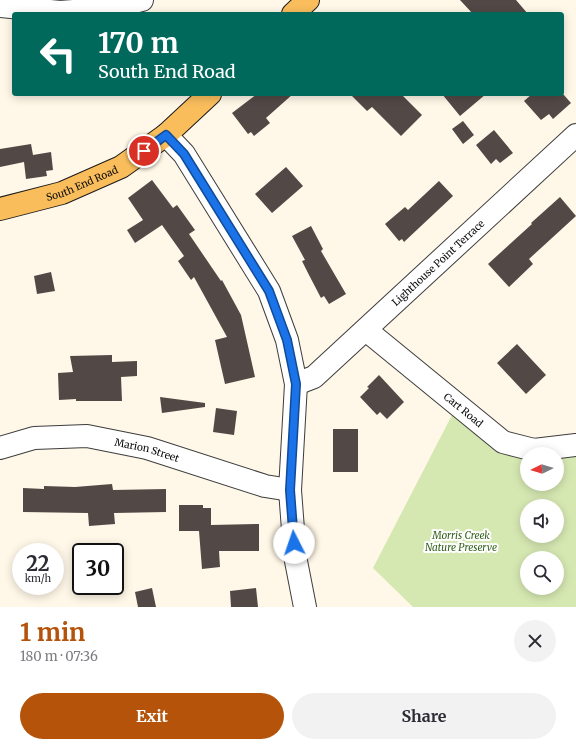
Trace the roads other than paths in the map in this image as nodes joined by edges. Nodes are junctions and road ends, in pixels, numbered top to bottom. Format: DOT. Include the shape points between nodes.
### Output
graph roads {
  1 [pos="142,0"];
  2 [pos="308,0"];
  3 [pos="0,6"];
  4 [pos="295,12"];
  5 [pos="208,96"];
  6 [pos="166,135"];
  7 [pos="576,135"];
  8 [pos="0,209"];
  9 [pos="366,330"];
  10 [pos="296,384"];
  11 [pos="576,445"];
  12 [pos="0,448"];
  13 [pos="290,490"];
  14 [pos="305,607"];
  1 -- 3 [label="street" via="113,8 60,12"];
  2 -- 4 [label="main road"];
  5 -- 6 [label="main road, South End Road"];
  6 -- 8 [label="main road, South End Road" via="121,166 62,194"];
  6 -- 10 [label="street" via="184,154 269,291 287,340"];
  7 -- 9 [label="street, Lighthouse Point Terrace"];
  9 -- 10 [label="street, Lighthouse Point Terrace" via="314,377"];
  9 -- 11 [label="street, Cart Road" via="503,442 534,450"];
  10 -- 13 [label="street"];
  12 -- 13 [label="street, Marion Street" via="34,438 87,436 147,448 265,486"];
  13 -- 14 [label="street" via="295,556"];
}
